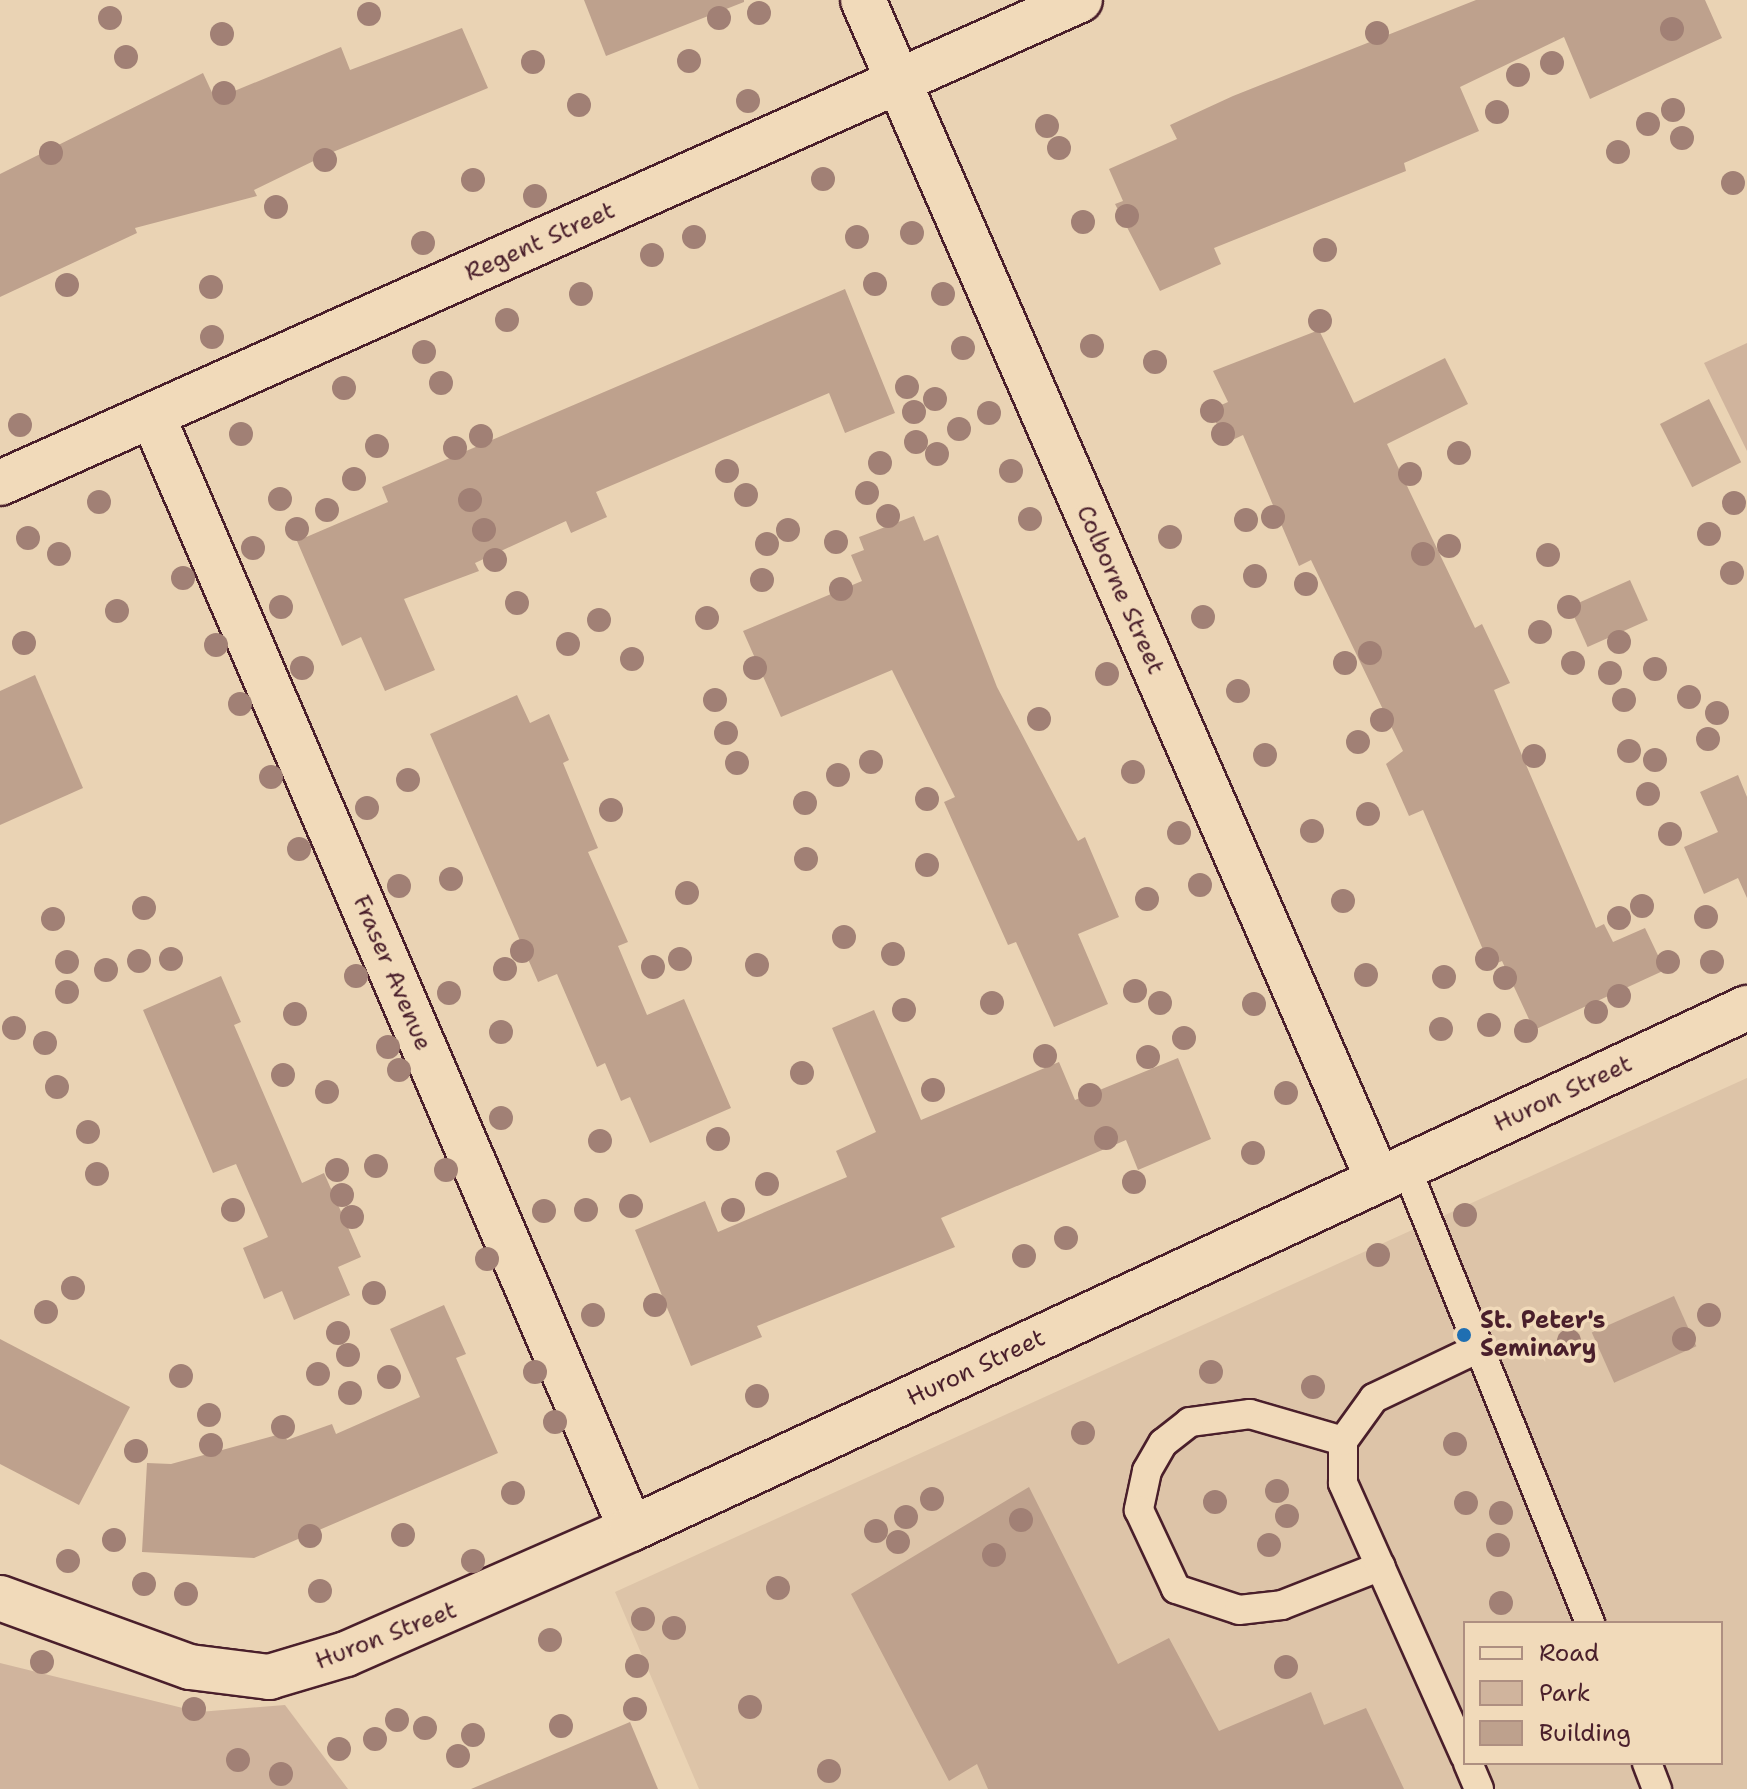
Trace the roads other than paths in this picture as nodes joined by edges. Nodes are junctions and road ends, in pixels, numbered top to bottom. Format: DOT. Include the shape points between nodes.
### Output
graph roads {
  1 [pos="863,0"];
  2 [pos="1080,0"];
  3 [pos="896,80"];
  4 [pos="153,417"];
  5 [pos="0,483"];
  6 [pos="1747,1008"];
  7 [pos="1392,1174"];
  8 [pos="1479,1348"];
  9 [pos="1343,1441"];
  10 [pos="631,1529"];
  11 [pos="1381,1566"];
  12 [pos="0,1598"];
  13 [pos="1589,1621"];
  14 [pos="1463,1751"];
  15 [pos="1469,1765"];
  16 [pos="1648,1765"];
  17 [pos="1479,1789"];
  18 [pos="1657,1789"];
  1 -- 3 [label="street, Colborne Street"];
  2 -- 3 [label="street, Regent Street"];
  3 -- 4 [label="street, Regent Street"];
  3 -- 7 [label="street, Colborne Street"];
  4 -- 5 [label="street, Regent Street"];
  4 -- 10 [label="street, Fraser Avenue"];
  6 -- 7 [label="street, Huron Street"];
  7 -- 8 [label="lane"];
  7 -- 10 [label="street, Huron Street"];
  8 -- 9 [label="lane" via="1374,1398"];
  8 -- 13 [label="lane"];
  9 -- 11 [label="lane" via="1343,1483"];
  9 -- 11 [label="lane" via="1250,1414 1190,1422 1163,1443 1147,1471 1139,1510 1176,1589 1239,1610 1282,1605"];
  10 -- 12 [label="street, Huron Street" via="346,1654 269,1677 190,1667"];
  11 -- 14 [label="lane"];
  15 -- 17 [label="lane"];
  16 -- 18 [label="lane"];
}
